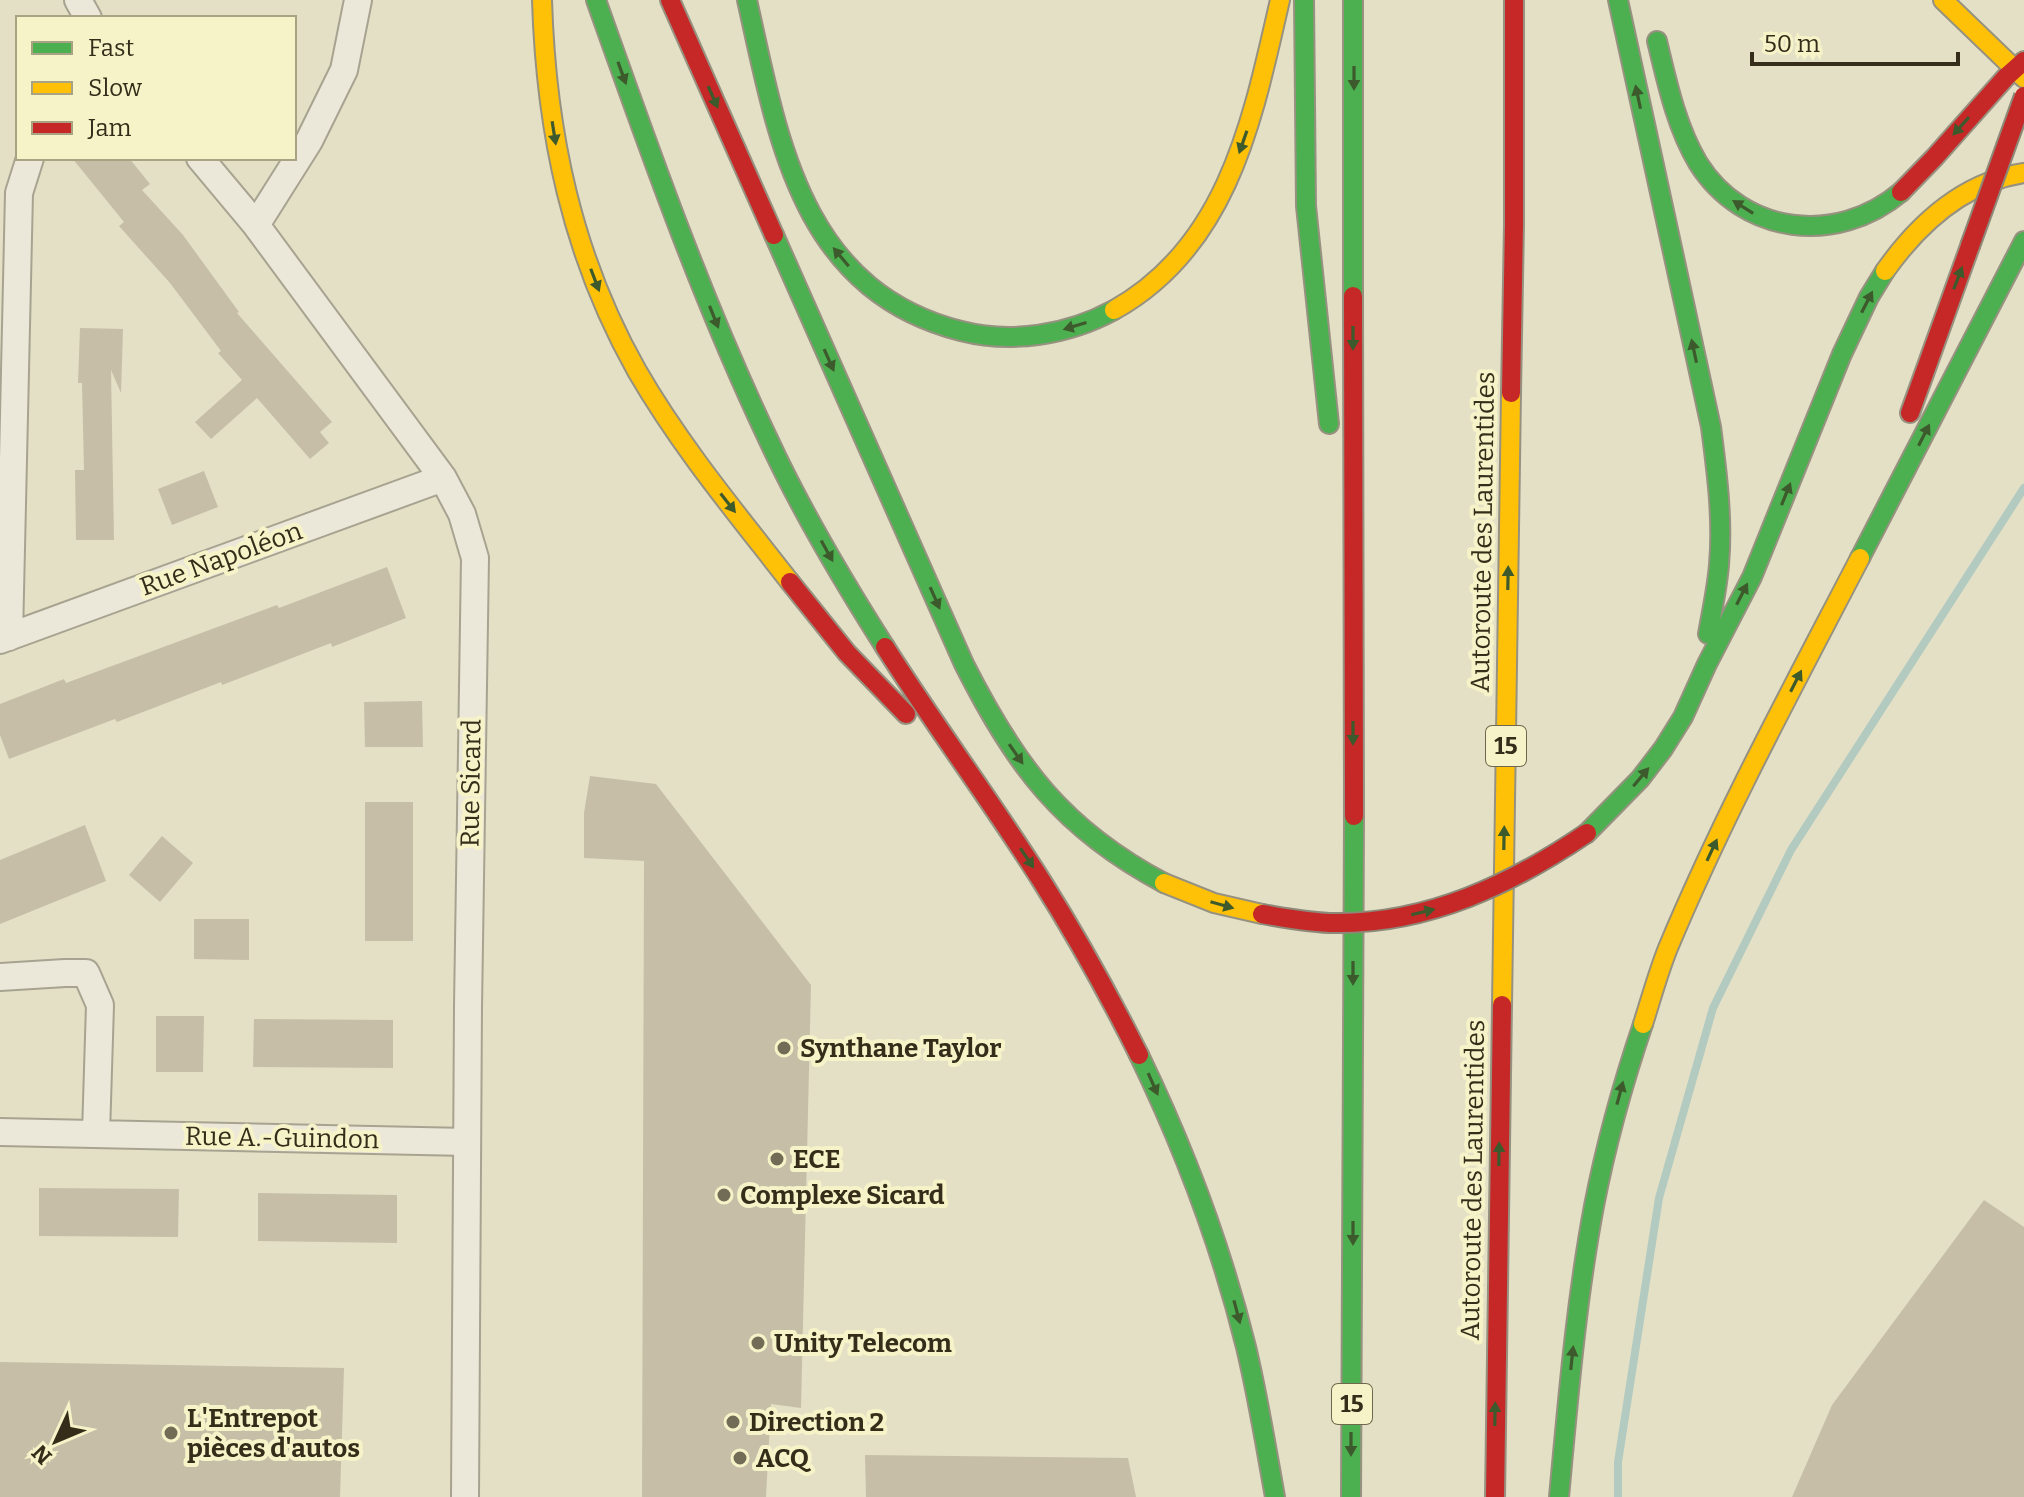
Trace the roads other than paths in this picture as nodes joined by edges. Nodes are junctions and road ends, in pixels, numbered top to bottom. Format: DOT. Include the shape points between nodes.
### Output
graph roads {
  1 [pos="358,0"];
  2 [pos="542,0"];
  3 [pos="596,0"];
  4 [pos="670,0"];
  5 [pos="747,0"];
  6 [pos="1280,0"];
  7 [pos="1304,0"];
  8 [pos="1353,0"];
  9 [pos="1514,0"];
  10 [pos="1618,0"];
  11 [pos="1943,0"];
  12 [pos="1653,28"];
  13 [pos="2021,69"];
  14 [pos="2024,96"];
  15 [pos="29,160"];
  16 [pos="202,160"];
  17 [pos="2024,173"];
  18 [pos="256,225"];
  19 [pos="2024,241"];
  20 [pos="1330,438"];
  21 [pos="443,478"];
  22 [pos="1335,485"];
  23 [pos="1862,554"];
  24 [pos="5,638"];
  25 [pos="1353,655"];
  26 [pos="1703,672"];
  27 [pos="983,793"];
  28 [pos="0,977"];
  29 [pos="0,1132"];
  30 [pos="96,1134"];
  31 [pos="467,1142"];
  32 [pos="465,1497"];
  33 [pos="1275,1497"];
  34 [pos="1351,1497"];
  35 [pos="1495,1497"];
  36 [pos="1559,1497"];
  1 -- 18 [label="street" via="344,70 309,141"];
  2 -- 27 [label="main road, one-way" via="545,63 569,207 607,312 641,378 723,496 858,665"];
  3 -- 27 [label="main road, one-way" via="704,293 769,441 862,610"];
  4 -- 26 [label="main road, one-way, bridge" via="990,713 1059,808 1133,865 1214,903 1315,922 1370,921 1470,899 1543,863 1587,833 1623,798 1683,716"];
  6 -- 5 [label="main road, one-way" via="1237,158 1215,206 1181,256 1151,285 1102,317 1047,334 1009,337 950,329 908,312 873,289 837,254 790,170"];
  7 -- 20 [label="main road" via="1306,206"];
  8 -- 25 [label="main road, 15, one-way"];
  35 -- 9 [label="main road, Autoroute des Laurentides / 15, one-way"];
  26 -- 10 [label="main road, one-way" via="1720,556 1716,462"];
  11 -- 13 [label="main road"];
  13 -- 12 [label="main road, one-way" via="1877,210 1811,227 1745,210 1708,177 1681,131"];
  23 -- 14 [label="main road, one-way, bridge"];
  15 -- 24 [label="street" via="19,193"];
  16 -- 18 [label="street, Rue Sicard"];
  26 -- 17 [label="main road, one-way" via="1757,566 1840,360 1879,279 1924,222 1964,194"];
  18 -- 21 [label="street, Rue Sicard"];
  23 -- 19 [label="main road, one-way"];
  21 -- 24 [label="street, Rue Napoléon"];
  21 -- 31 [label="street, Rue Sicard" via="462,514 475,558"];
  22 -- 25 [label="main road"];
  36 -- 23 [label="main road, one-way" via="1587,1244 1629,1060 1689,899"];
  25 -- 34 [label="main road, 15, one-way"];
  27 -- 33 [label="main road, one-way" via="1089,959 1129,1031 1176,1136 1238,1315"];
  28 -- 30 [label="street" via="86,973 100,1005"];
  29 -- 30 [label="street, Rue A.-Guindon"];
  30 -- 31 [label="street, Rue A.-Guindon"];
  31 -- 32 [label="street, Rue Sicard"];
}
